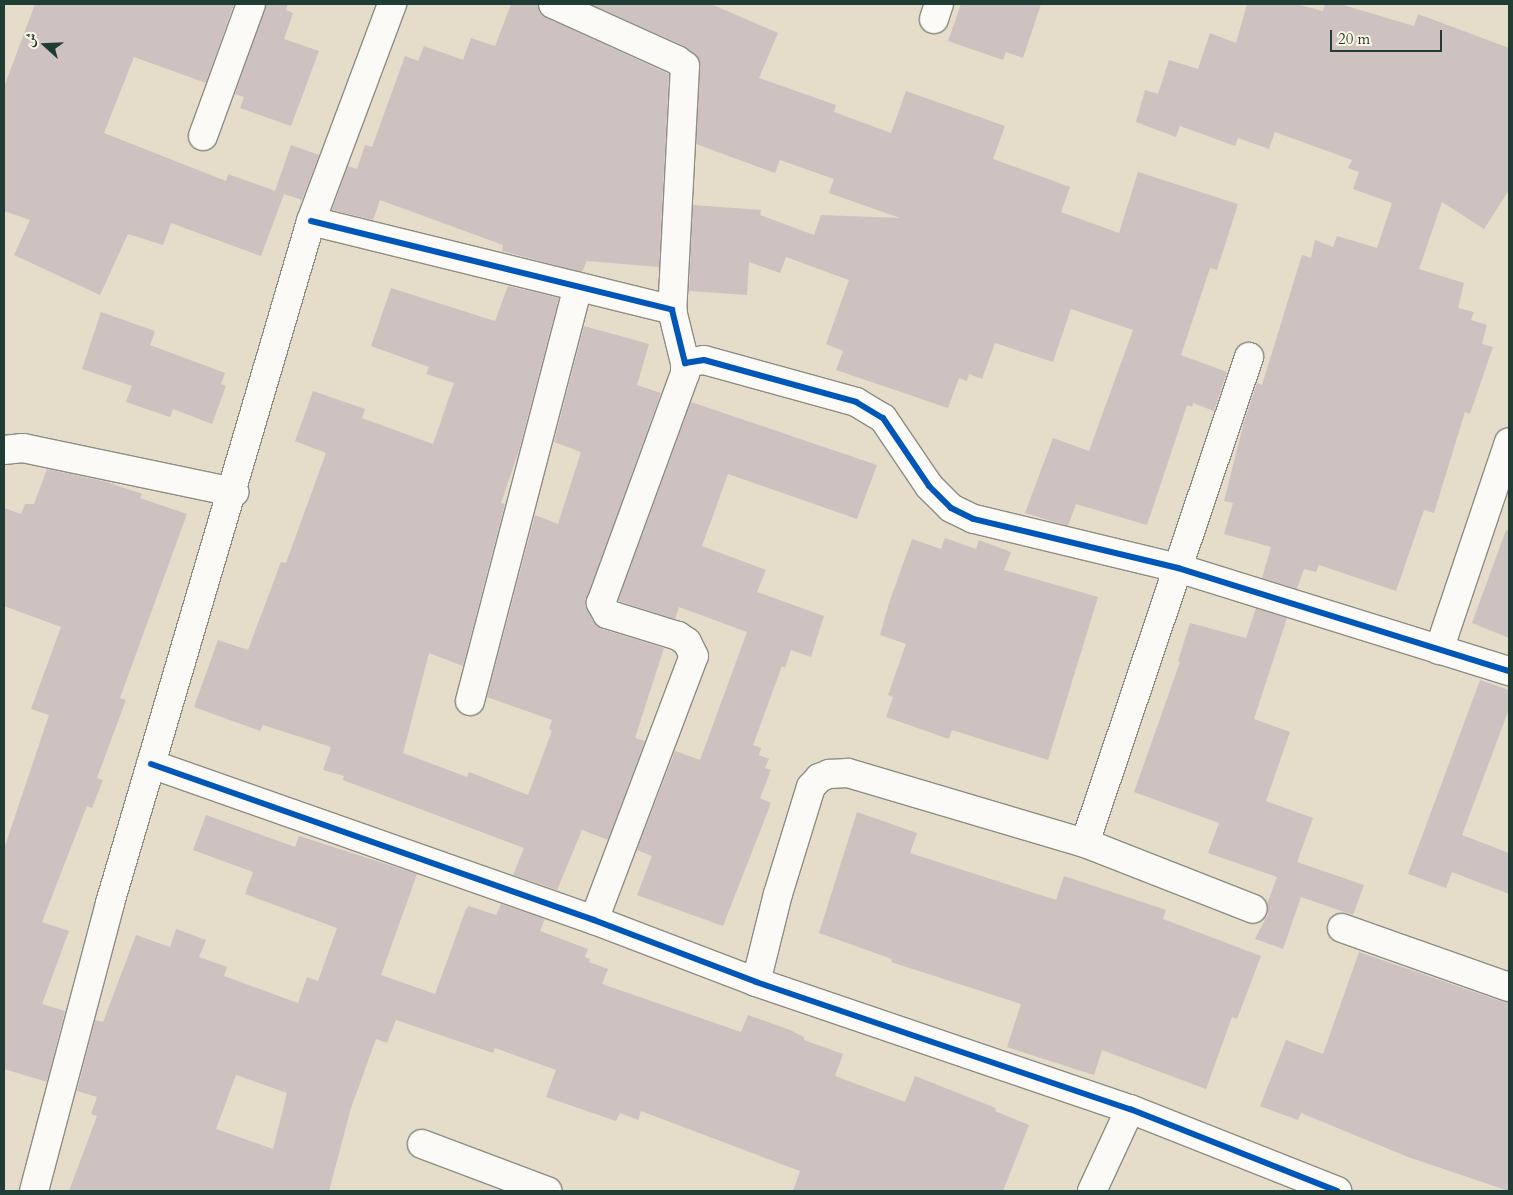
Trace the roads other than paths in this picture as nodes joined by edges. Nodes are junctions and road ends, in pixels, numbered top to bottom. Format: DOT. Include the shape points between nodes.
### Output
graph roads {
  1 [pos="251,4"];
  2 [pos="392,4"];
  3 [pos="553,4"];
  4 [pos="203,136"];
  5 [pos="311,221"];
  6 [pos="578,287"];
  7 [pos="672,310"];
  8 [pos="1249,357"];
  9 [pos="685,363"];
  10 [pos="1509,442"];
  11 [pos="4,450"];
  12 [pos="234,492"];
  13 [pos="1178,568"];
  14 [pos="1439,650"];
  15 [pos="1509,670"];
  16 [pos="470,702"];
  17 [pos="151,764"];
  18 [pos="1085,843"];
  19 [pos="1252,909"];
  20 [pos="594,920"];
  21 [pos="1342,928"];
  22 [pos="756,982"];
  23 [pos="1509,987"];
  24 [pos="1130,1109"];
  25 [pos="422,1144"];
  26 [pos="34,1191"];
  27 [pos="547,1191"];
  28 [pos="1092,1191"];
  29 [pos="1337,1191"];
  1 -- 4 [label="street"];
  2 -- 5 [label="street"];
  3 -- 7 [label="street" via="685,66"];
  5 -- 6 [label="street"];
  5 -- 12 [label="street"];
  6 -- 7 [label="street"];
  6 -- 16 [label="street"];
  7 -- 9 [label="street"];
  8 -- 13 [label="street"];
  9 -- 13 [label="street" via="704,360 856,402 883,418 929,486 951,508 974,519"];
  9 -- 20 [label="street" via="685,374 601,603 607,614 678,636 687,642 694,656"];
  10 -- 14 [label="street"];
  11 -- 12 [label="street" via="23,448"];
  12 -- 17 [label="street"];
  13 -- 14 [label="street"];
  13 -- 18 [label="street"];
  14 -- 15 [label="street"];
  17 -- 20 [label="street"];
  17 -- 26 [label="street" via="110,903"];
  18 -- 19 [label="street"];
  18 -- 22 [label="street" via="848,773 824,776 811,787 778,894"];
  20 -- 22 [label="street"];
  21 -- 23 [label="street"];
  22 -- 24 [label="street"];
  24 -- 28 [label="street"];
  24 -- 29 [label="street"];
  25 -- 27 [label="street"];
}
